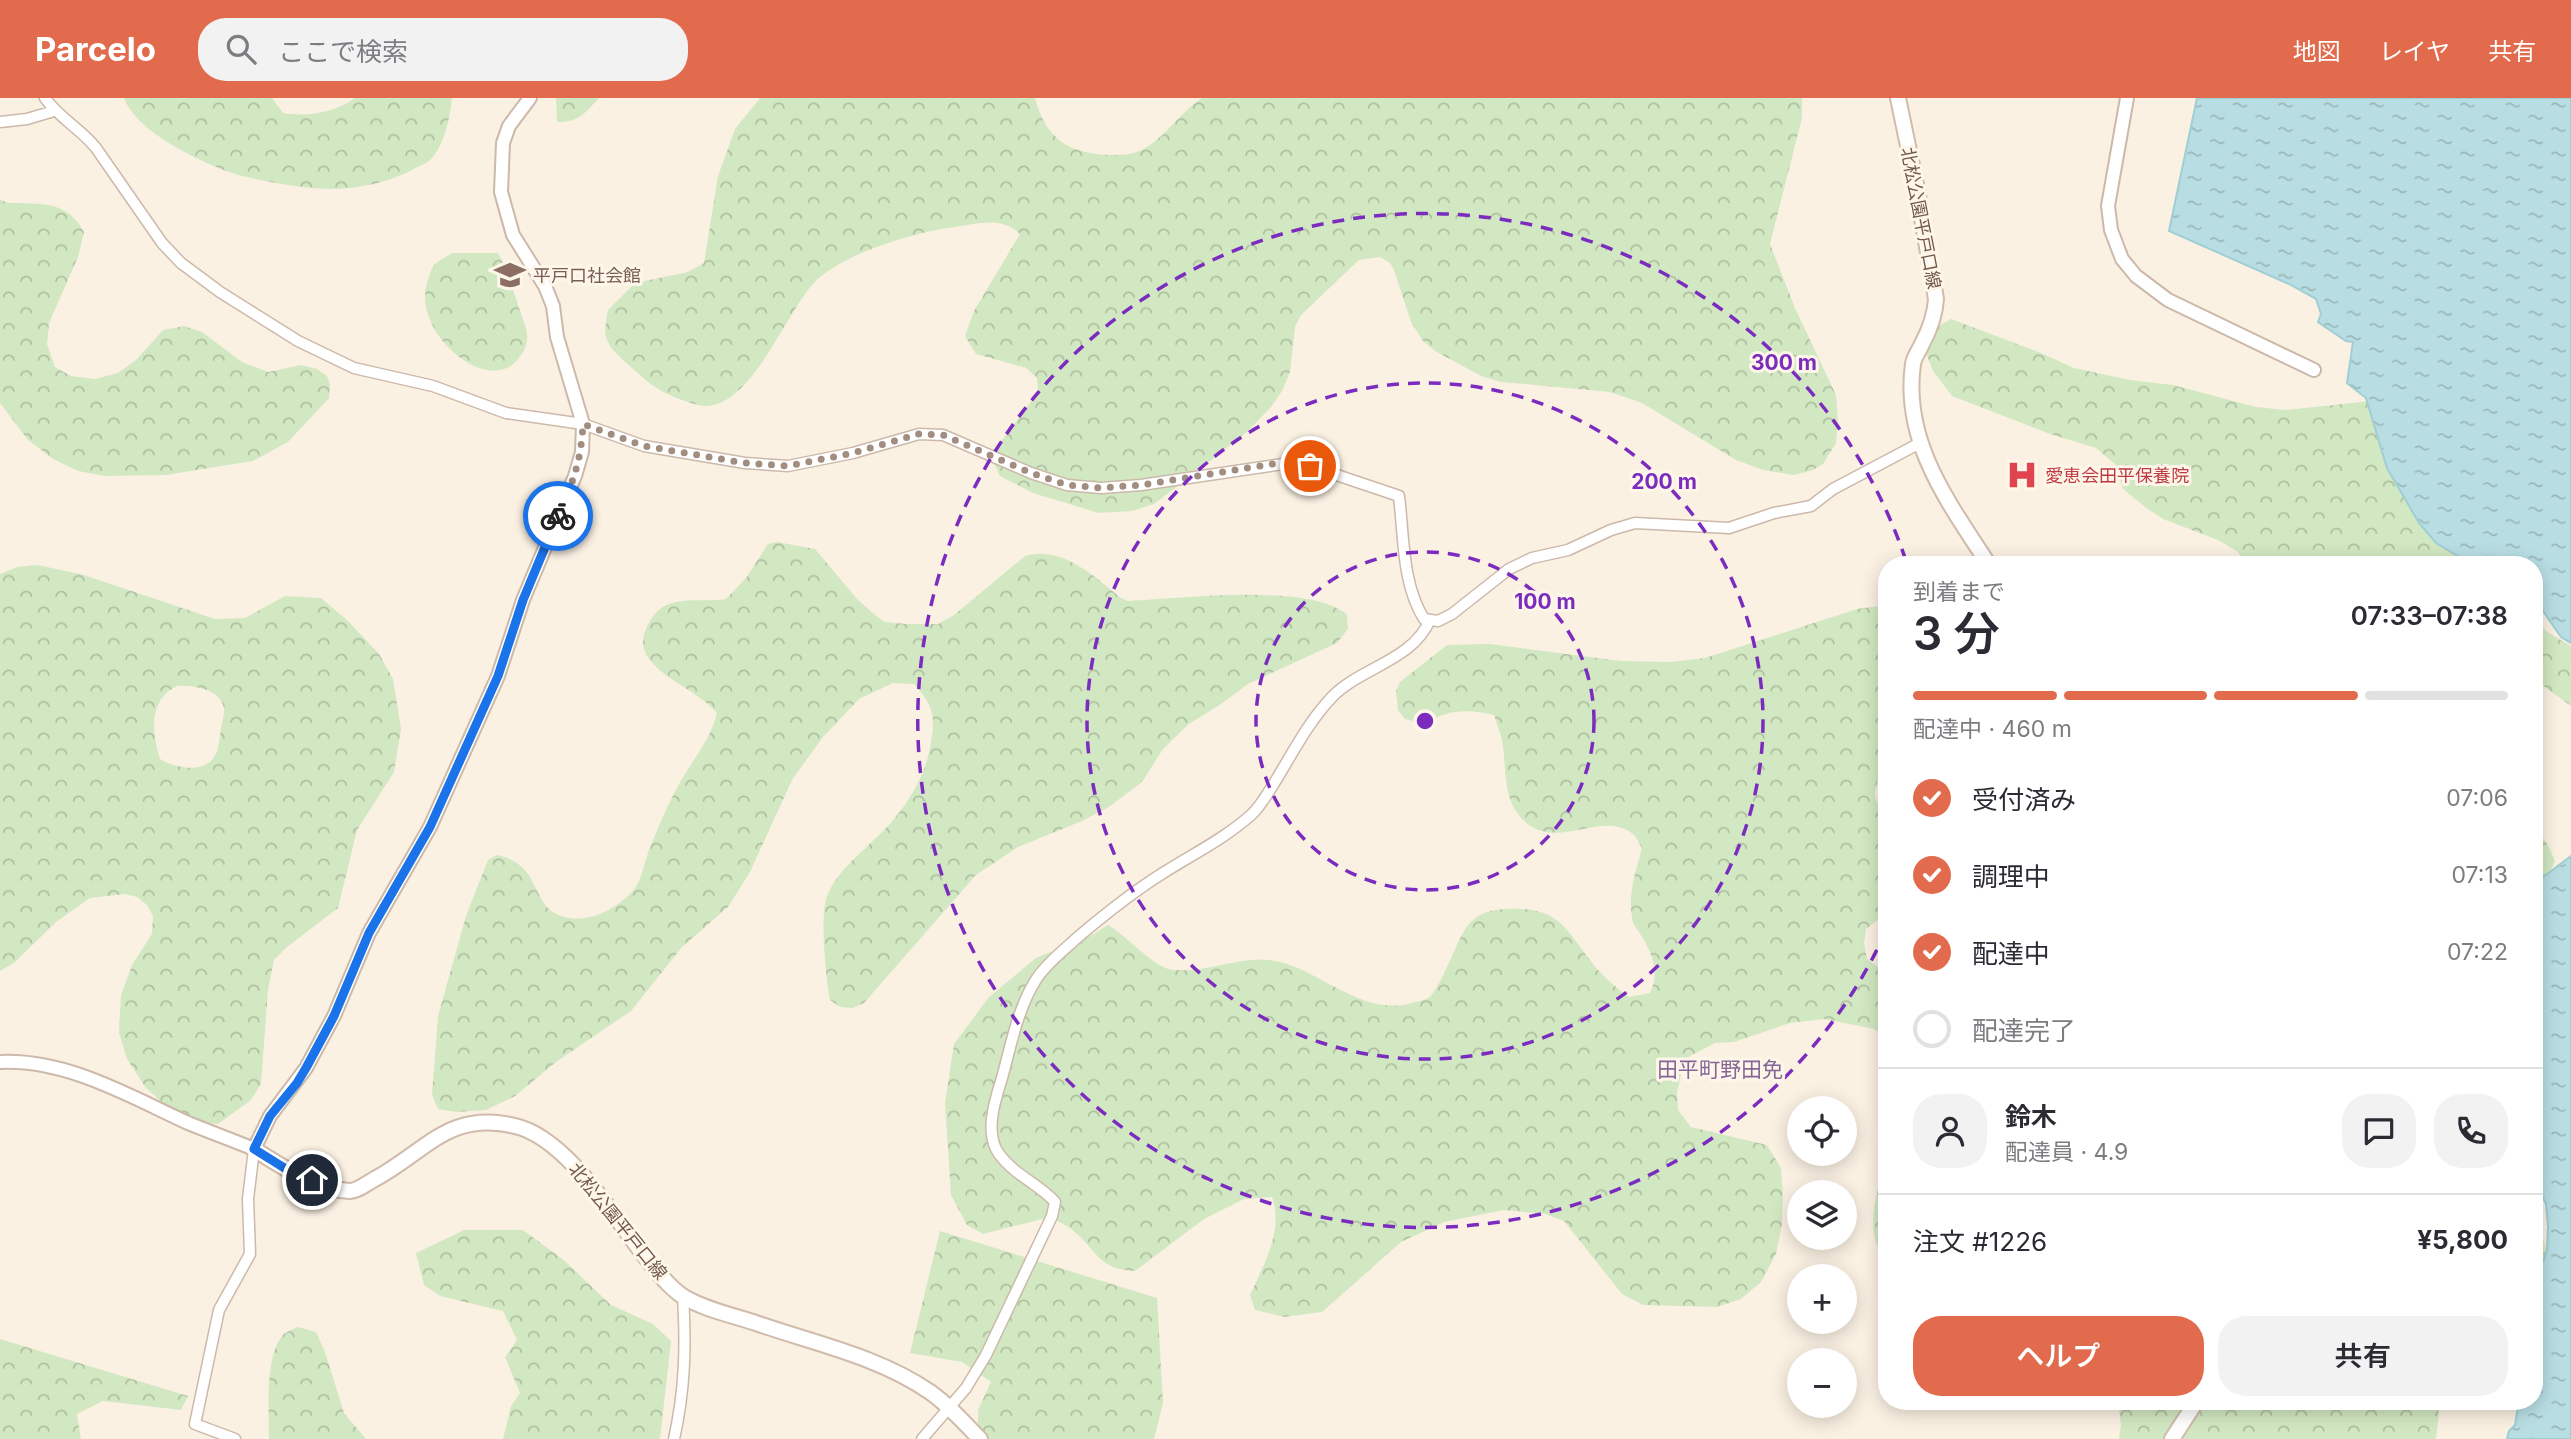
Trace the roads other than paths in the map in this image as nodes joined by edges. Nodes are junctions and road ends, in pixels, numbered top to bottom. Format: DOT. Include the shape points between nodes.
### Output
graph roads {
  1 [pos="44,98"];
  2 [pos="530,98"];
  3 [pos="1898,98"];
  4 [pos="2127,98"];
  5 [pos="54,111"];
  6 [pos="0,122"];
  7 [pos="2314,370"];
  8 [pos="583,424"];
  9 [pos="1920,443"];
  10 [pos="1984,556"];
  11 [pos="1430,620"];
  12 [pos="0,1062"];
  13 [pos="254,1149"];
  14 [pos="683,1296"];
  15 [pos="950,1408"];
  16 [pos="2191,1410"];
  17 [pos="234,1439"];
  18 [pos="674,1439"];
  19 [pos="922,1439"];
  20 [pos="980,1439"];
  21 [pos="2172,1439"];
  1 -- 5 [label="street"];
  2 -- 8 [label="street" via="509,126 503,143 501,192 513,235 553,306 557,337"];
  3 -- 9 [label="main road, 北松公園平戸口線" via="1936,299 1935,316 1914,359 1912,415"];
  4 -- 7 [label="street" via="2108,206 2122,259 2168,300"];
  5 -- 6 [label="street"];
  5 -- 8 [label="street" via="88,138 143,218 181,262 219,292 298,341 354,368 433,386 506,413"];
  8 -- 11 [label="street" via="644,446 788,466 908,436 943,435 1031,473 1067,485 1101,488 1273,464 1310,466 1399,496 1415,605 1424,619"];
  8 -- 13 [label="street" via="575,476 472,737 430,827 369,933 318,1047 270,1116"];
  9 -- 10 [label="main road, 北松公園平戸口線" via="1933,474"];
  9 -- 11 [label="street" via="1833,489 1811,506 1729,528 1635,523 1568,550 1532,558 1509,569 1452,614"];
  11 -- 15 [label="street" via="1410,646 1332,697 1255,812 1117,904 1035,980 994,1104 992,1140 1017,1172 1055,1202 1041,1243 1002,1323"];
  12 -- 13 [label="street" via="48,1066 114,1087"];
  13 -- 14 [label="main road, 北松公園平戸口線" via="294,1174 353,1191 453,1128 471,1123 516,1126 553,1144 662,1278"];
  13 -- 17 [label="street" via="248,1199 250,1254 219,1310 195,1424"];
  14 -- 15 [label="main road, 北松公園平戸口線" via="905,1376"];
  14 -- 18 [label="street" via="686,1353"];
  15 -- 19 [label="street"];
  15 -- 20 [label="main road, 北松公園平戸口線"];
  16 -- 21 [label="main road"];
}
